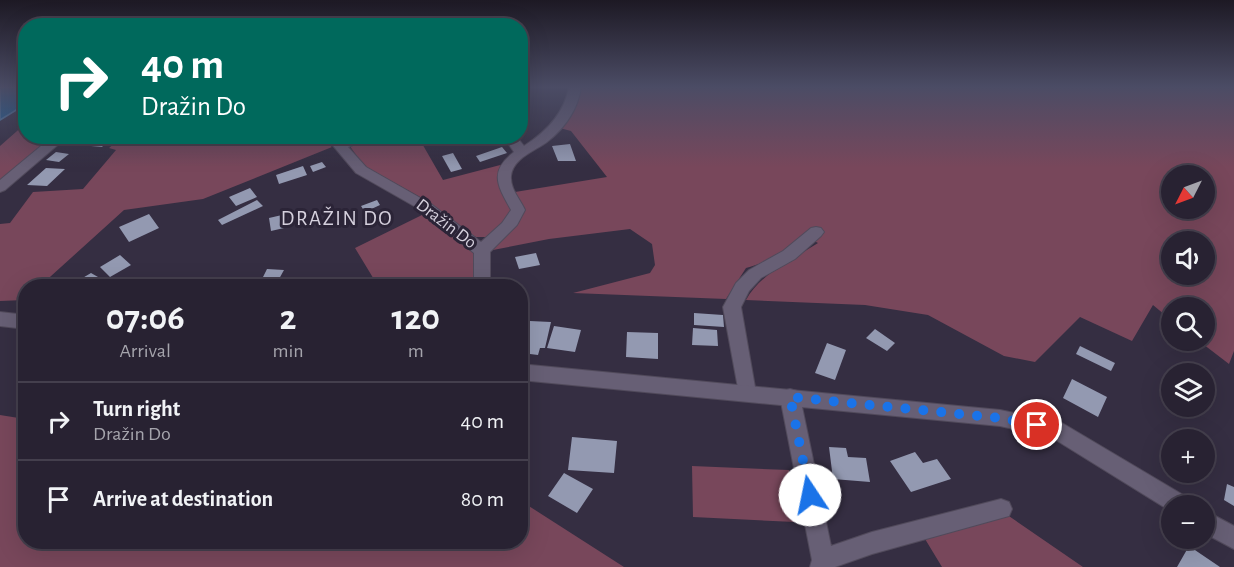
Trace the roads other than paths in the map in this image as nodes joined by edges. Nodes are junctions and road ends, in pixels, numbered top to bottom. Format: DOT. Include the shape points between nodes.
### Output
graph roads {
  1 [pos="566,113"];
  2 [pos="52,144"];
  3 [pos="338,144"];
  4 [pos="515,144"];
  5 [pos="521,151"];
  6 [pos="0,187"];
  7 [pos="816,232"];
  8 [pos="482,251"];
  9 [pos="482,279"];
  10 [pos="0,319"];
  11 [pos="18,321"];
  12 [pos="528,373"];
  13 [pos="747,393"];
  14 [pos="790,397"];
  15 [pos="1164,495"];
  16 [pos="1001,508"];
  17 [pos="1215,527"];
  18 [pos="1234,538"];
  19 [pos="822,563"];
  1 -- 5 [label="street, Dražin Do" via="543,140"];
  2 -- 6 [label="street"];
  3 -- 8 [label="street, Dražin Do" via="362,170 426,207"];
  4 -- 5 [label="street"];
  5 -- 8 [label="street, Dražin Do" via="506,172 505,186 518,210 515,222"];
  7 -- 13 [label="street" via="789,255 755,274 742,287 732,308"];
  8 -- 9 [label="street"];
  10 -- 11 [label="street"];
  12 -- 13 [label="street"];
  13 -- 14 [label="street"];
  14 -- 15 [label="street" via="1000,418 1055,429"];
  14 -- 19 [label="street"];
  16 -- 19 [label="street" via="872,543"];
  17 -- 18 [label="street"];
}
